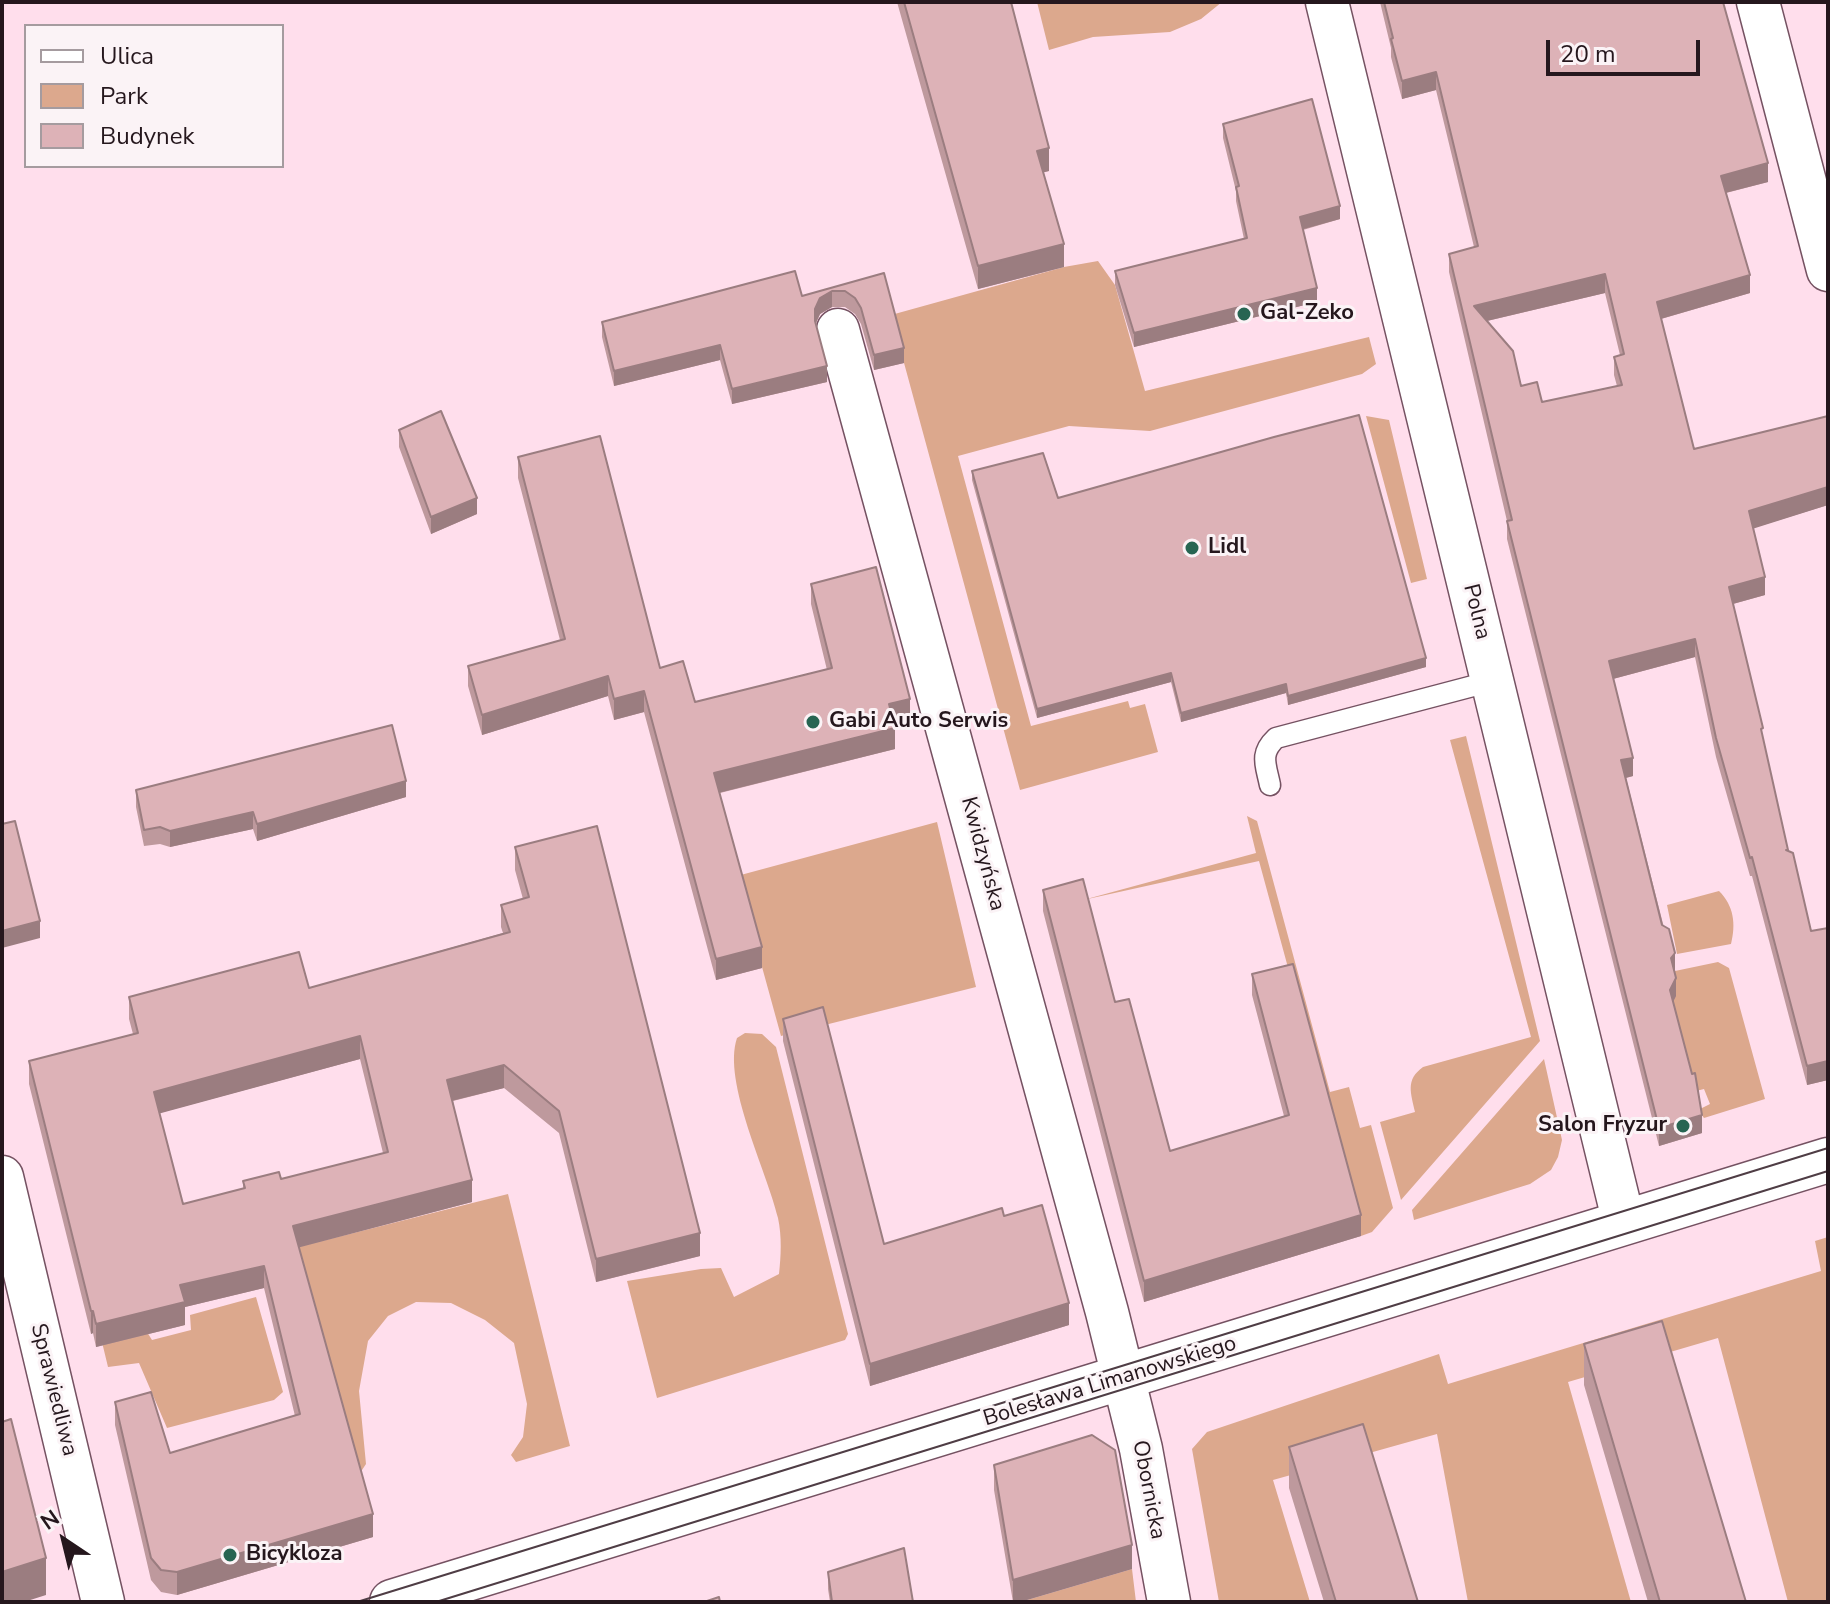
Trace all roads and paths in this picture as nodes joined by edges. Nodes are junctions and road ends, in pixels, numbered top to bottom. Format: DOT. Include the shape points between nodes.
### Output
graph roads {
  1 [pos="1327,2"];
  2 [pos="1758,2"];
  3 [pos="1828,270"];
  4 [pos="838,330"];
  5 [pos="1492,681"];
  6 [pos="1270,785"];
  7 [pos="1828,1160"];
  8 [pos="2,1177"];
  9 [pos="1624,1223"];
  10 [pos="1123,1379"];
  11 [pos="103,1602"];
  12 [pos="392,1602"];
  13 [pos="1169,1602"];
  1 -- 5 [label="street, Polna"];
  2 -- 3 [label="street"];
  4 -- 10 [label="street, Kwidzyńska"];
  5 -- 6 [label="lane" via="1276,738 1264,758"];
  5 -- 9 [label="street, Polna"];
  7 -- 9 [label="street, Bolesława Limanowskiego"];
  8 -- 11 [label="street, Sprawiedliwa"];
  9 -- 10 [label="street, Bolesława Limanowskiego"];
  10 -- 12 [label="street, Bolesława Limanowskiego"];
  10 -- 13 [label="street, Obornicka"];
}
